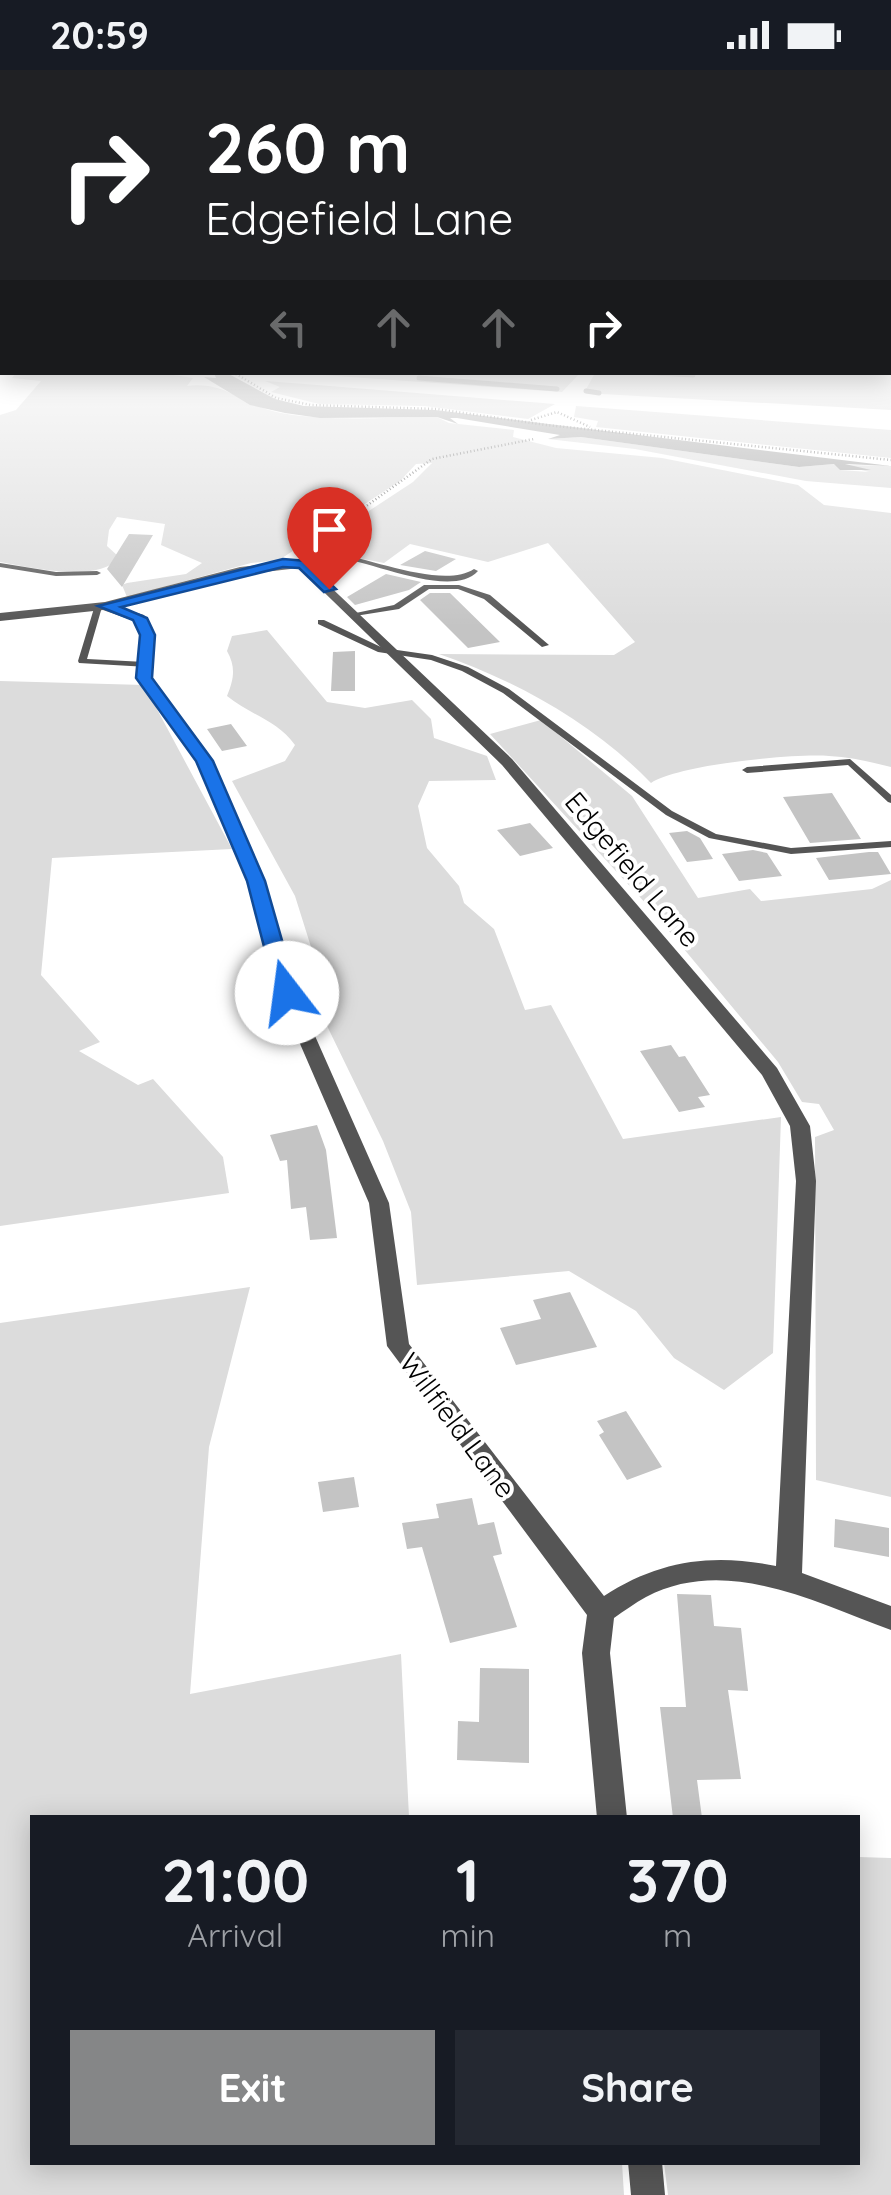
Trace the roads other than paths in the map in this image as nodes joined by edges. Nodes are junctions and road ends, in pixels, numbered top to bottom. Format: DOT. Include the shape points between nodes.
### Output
graph roads {
  1 [pos="291,563"];
  2 [pos="0,565"];
  3 [pos="474,571"];
  4 [pos="96,573"];
  5 [pos="391,597"];
  6 [pos="102,607"];
  7 [pos="352,611"];
  8 [pos="0,618"];
  9 [pos="322,622"];
  10 [pos="545,646"];
  11 [pos="395,653"];
  12 [pos="145,665"];
  13 [pos="748,770"];
  14 [pos="891,800"];
  15 [pos="891,844"];
  16 [pos="790,1576"];
  17 [pos="600,1612"];
  18 [pos="891,1618"];
  19 [pos="612,1815"];
  20 [pos="645,2165"];
  21 [pos="648,2195"];
  1 -- 3 [label="lane" via="333,555 446,580"];
  1 -- 6 [label="street"];
  1 -- 7 [label="street, Edgefield Lane"];
  2 -- 4 [label="lane"];
  5 -- 7 [label="lane"];
  6 -- 8 [label="street"];
  6 -- 12 [label="street, Willfield Lane" via="140,618 148,635"];
  6 -- 12 [label="lane" via="82,660"];
  7 -- 10 [label="lane" via="396,607 427,587 459,587 487,597"];
  7 -- 11 [label="street, Edgefield Lane"];
  9 -- 11 [label="lane"];
  11 -- 15 [label="lane" via="432,658 506,691 669,814 713,836 791,851"];
  11 -- 16 [label="street, Edgefield Lane" via="507,762 770,1072 800,1126 806,1181"];
  12 -- 17 [label="street, Willfield Lane" via="144,678 204,761 256,881 287,993 380,1202 398,1346"];
  13 -- 14 [label="lane" via="850,762"];
  16 -- 17 [label="street" via="730,1568 686,1573 630,1589"];
  16 -- 18 [label="street"];
  17 -- 19 [label="street" via="596,1653"];
  20 -- 21 [label="street"];
}
